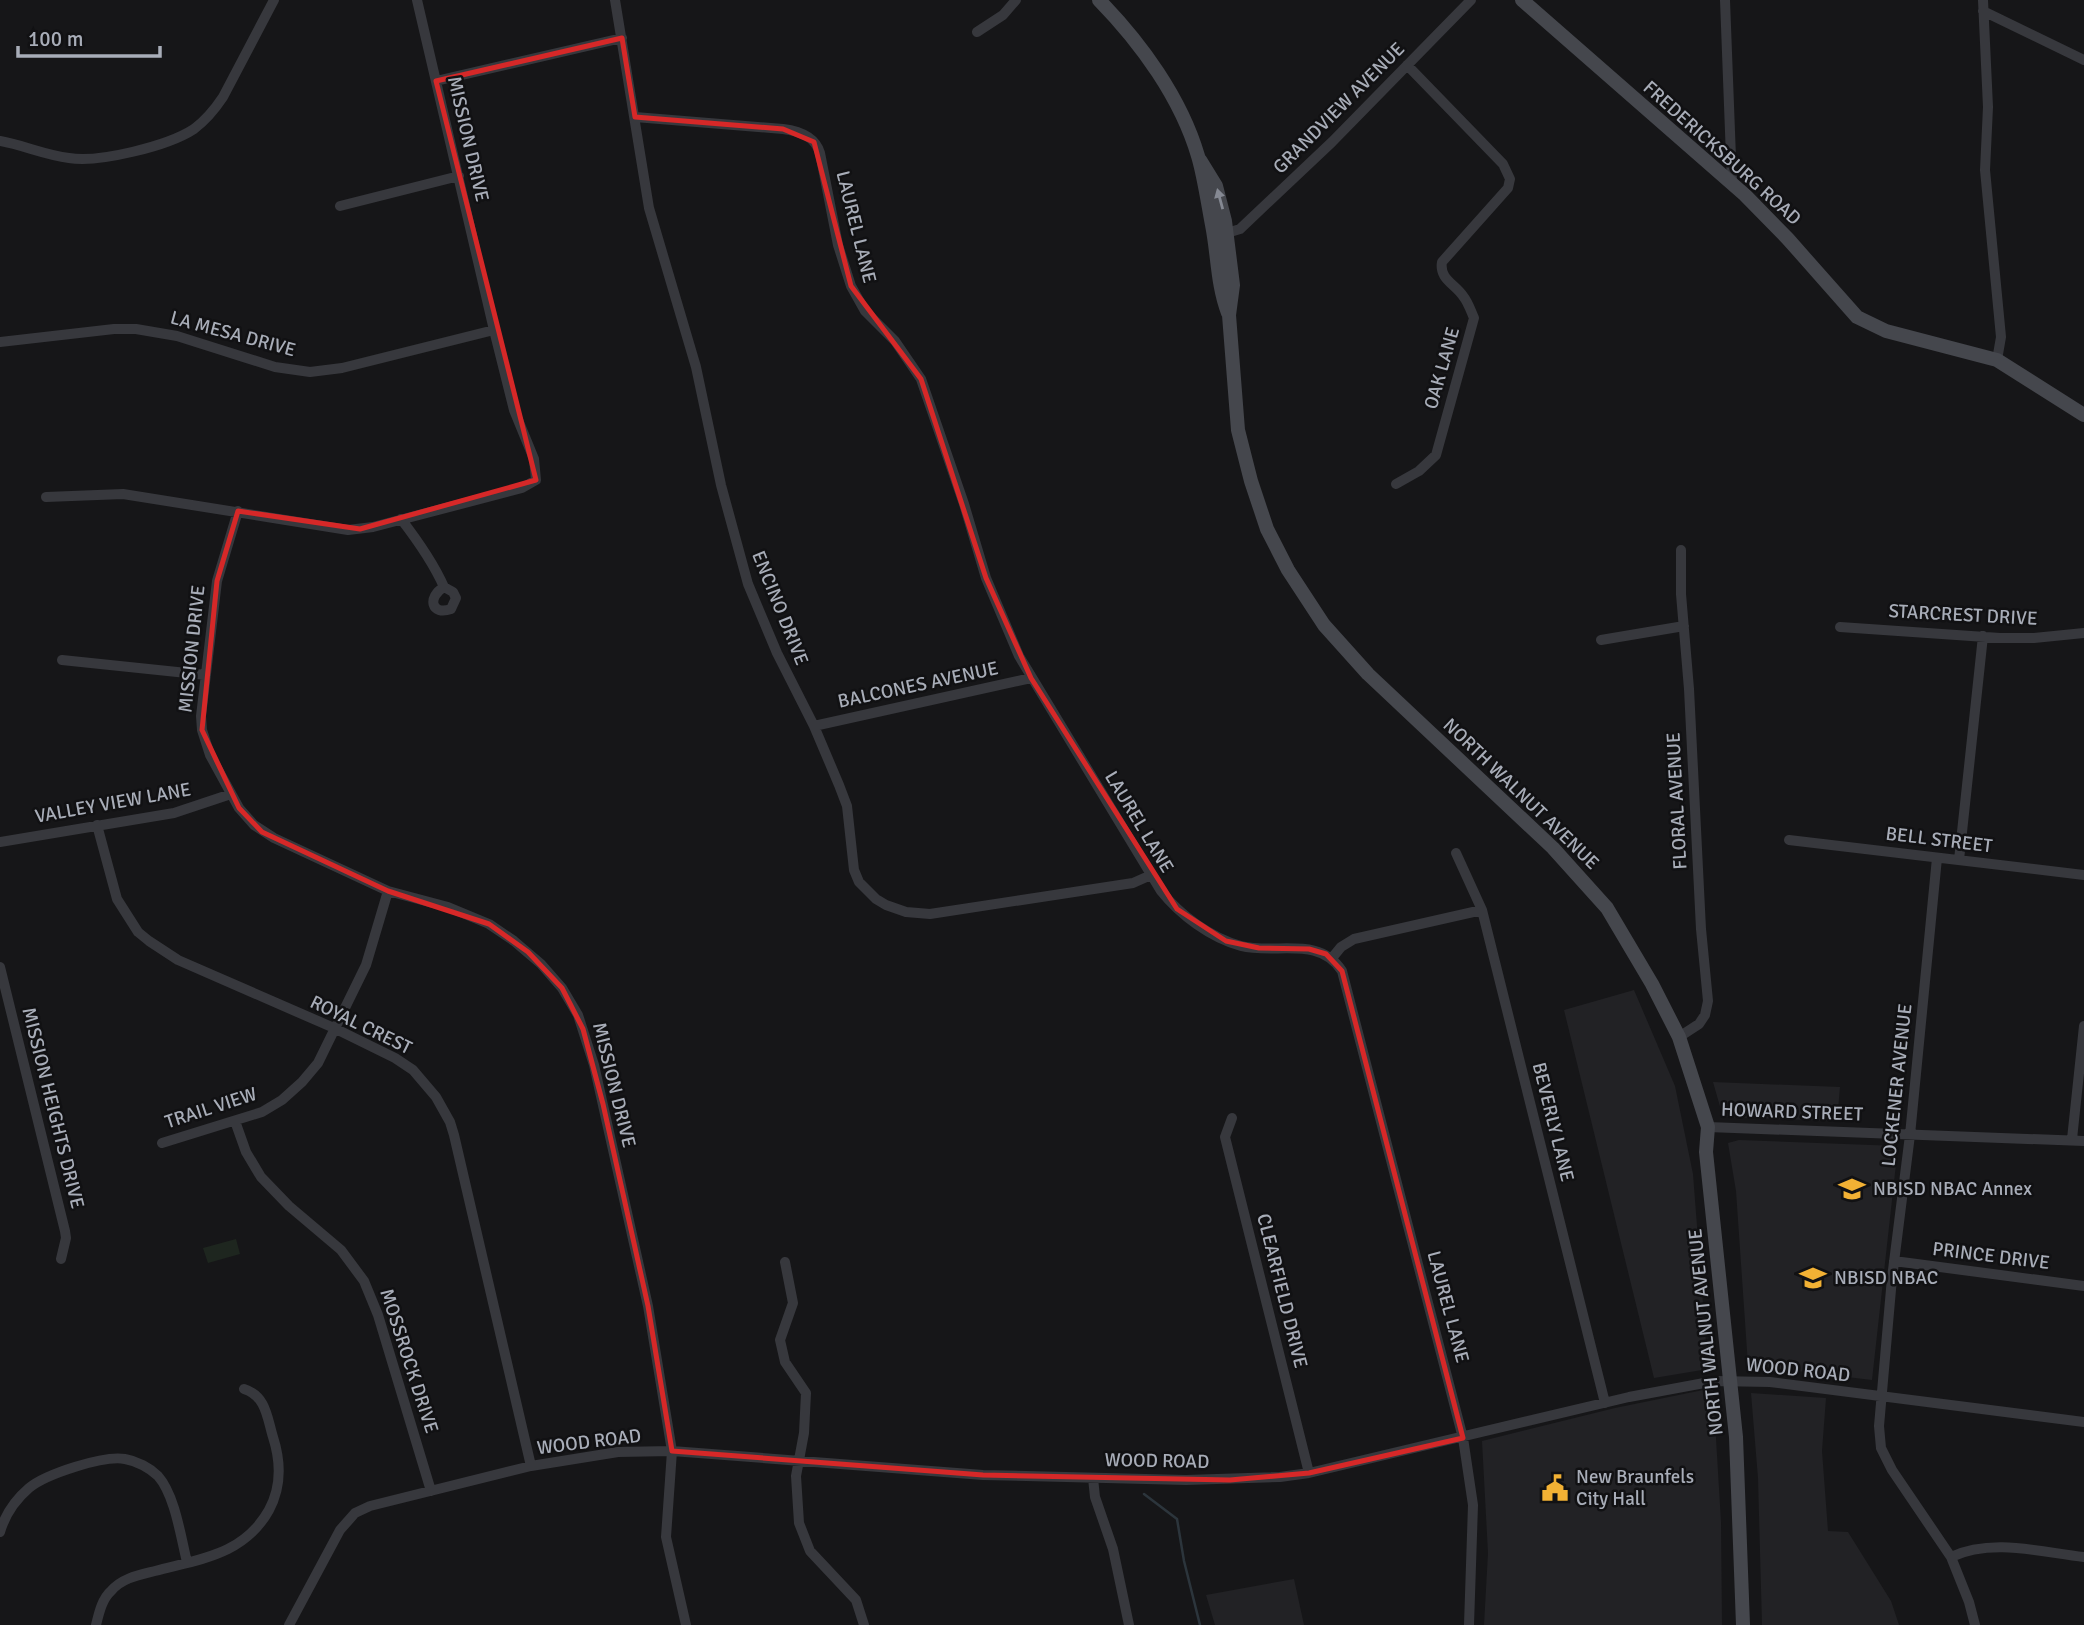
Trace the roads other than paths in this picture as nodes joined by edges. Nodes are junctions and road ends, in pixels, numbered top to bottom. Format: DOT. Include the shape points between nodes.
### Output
graph roads {
  1 [pos="274,0"];
  2 [pos="417,0"];
  3 [pos="615,0"];
  4 [pos="1016,0"];
  5 [pos="1471,0"];
  6 [pos="1522,0"];
  7 [pos="1726,0"];
  8 [pos="1983,0"];
  9 [pos="1107,3"];
  10 [pos="1983,11"];
  11 [pos="976,32"];
  12 [pos="622,38"];
  13 [pos="2084,61"];
  14 [pos="1408,65"];
  15 [pos="436,80"];
  16 [pos="635,117"];
  17 [pos="0,141"];
  18 [pos="1199,160"];
  19 [pos="459,176"];
  20 [pos="1732,184"];
  21 [pos="340,206"];
  22 [pos="1227,233"];
  23 [pos="1229,315"];
  24 [pos="494,330"];
  25 [pos="0,342"];
  26 [pos="1997,360"];
  27 [pos="2084,415"];
  28 [pos="1396,484"];
  29 [pos="47,497"];
  30 [pos="238,511"];
  31 [pos="401,519"];
  32 [pos="1681,550"];
  33 [pos="444,587"];
  34 [pos="1684,626"];
  35 [pos="1840,626"];
  36 [pos="2084,634"];
  37 [pos="1983,636"];
  38 [pos="1601,640"];
  39 [pos="62,660"];
  40 [pos="206,675"];
  41 [pos="1031,678"];
  42 [pos="814,726"];
  43 [pos="231,794"];
  44 [pos="97,825"];
  45 [pos="1789,840"];
  46 [pos="0,842"];
  47 [pos="1456,853"];
  48 [pos="1937,858"];
  49 [pos="1959,860"];
  50 [pos="1151,875"];
  51 [pos="2084,875"];
  52 [pos="388,891"];
  53 [pos="1482,910"];
  54 [pos="1332,958"];
  55 [pos="0,967"];
  56 [pos="2084,1026"];
  57 [pos="334,1028"];
  58 [pos="1679,1037"];
  59 [pos="1232,1118"];
  60 [pos="235,1121"];
  61 [pos="1708,1127"];
  62 [pos="1910,1135"];
  63 [pos="2072,1139"];
  64 [pos="2084,1141"];
  65 [pos="162,1143"];
  66 [pos="61,1259"];
  67 [pos="1894,1261"];
  68 [pos="785,1262"];
  69 [pos="2084,1286"];
  70 [pos="1731,1381"];
  71 [pos="244,1389"];
  72 [pos="1881,1395"];
  73 [pos="1605,1403"];
  74 [pos="2084,1422"];
  75 [pos="1463,1438"];
  76 [pos="672,1451"];
  77 [pos="800,1462"];
  78 [pos="531,1466"];
  79 [pos="1309,1473"];
  80 [pos="1093,1478"];
  81 [pos="431,1491"];
  82 [pos="0,1532"];
  83 [pos="1951,1557"];
  84 [pos="2084,1557"];
  85 [pos="187,1562"];
  86 [pos="96,1625"];
  87 [pos="289,1625"];
  88 [pos="686,1625"];
  89 [pos="864,1625"];
  90 [pos="1129,1625"];
  91 [pos="1469,1625"];
  92 [pos="1743,1625"];
  93 [pos="1975,1625"];
  1 -- 17 [label="street" via="223,97 193,129 93,160"];
  2 -- 15 [label="street, MISSION DRIVE"];
  3 -- 12 [label="street, ENCINO DRIVE"];
  4 -- 11 [label="street" via="1003,15"];
  5 -- 14 [label="street, GRANDVIEW AVENUE"];
  6 -- 20 [label="main road, FREDERICKSBURG ROAD"];
  7 -- 20 [label="street"];
  8 -- 10 [label="street"];
  9 -- 18 [label="main road, NORTH WALNUT AVENUE" via="1171,95"];
  10 -- 13 [label="street"];
  10 -- 26 [label="street" via="1985,170 2001,337"];
  12 -- 15 [label="street"];
  12 -- 16 [label="street, ENCINO DRIVE"];
  14 -- 22 [label="street, GRANDVIEW AVENUE" via="1246,224"];
  14 -- 28 [label="street, OAK LANE" via="1503,164 1510,180 1442,262 1443,276 1464,296 1474,318 1436,455"];
  15 -- 19 [label="street, MISSION DRIVE"];
  16 -- 41 [label="street, LAUREL LANE" via="793,131 808,136 818,147 851,286 865,311 895,341 920,379 986,578"];
  16 -- 42 [label="street, ENCINO DRIVE" via="649,208 696,367 741,564 777,653"];
  22 -- 18 [label="main road, NORTH WALNUT AVENUE, one-way" via="1216,186"];
  18 -- 23 [label="main road, NORTH WALNUT AVENUE" via="1221,295"];
  19 -- 21 [label="street"];
  19 -- 24 [label="street, MISSION DRIVE"];
  20 -- 26 [label="main road, FREDERICKSBURG ROAD" via="1861,320"];
  22 -- 23 [label="main road, NORTH WALNUT AVENUE" via="1233,285"];
  23 -- 58 [label="main road, NORTH WALNUT AVENUE" via="1234,402 1245,459 1267,529 1305,597 1368,674 1589,887 1623,933"];
  24 -- 25 [label="street, LA MESA DRIVE" via="342,369 310,372 275,367 177,336 136,329"];
  24 -- 31 [label="street, MISSION DRIVE" via="514,410 534,459 536,480 522,488"];
  26 -- 27 [label="main road, FREDERICKSBURG ROAD"];
  29 -- 30 [label="street" via="123,494"];
  30 -- 31 [label="street, MISSION DRIVE" via="348,530"];
  30 -- 40 [label="street, MISSION DRIVE" via="219,569"];
  31 -- 33 [label="street"];
  32 -- 34 [label="street, FLORAL AVENUE"];
  34 -- 38 [label="street"];
  34 -- 58 [label="street, FLORAL AVENUE" via="1708,1001 1699,1024"];
  35 -- 37 [label="street, STARCREST DRIVE"];
  36 -- 37 [label="street, STARCREST DRIVE"];
  37 -- 49 [label="street"];
  39 -- 40 [label="street"];
  40 -- 43 [label="street, MISSION DRIVE" via="202,730"];
  41 -- 42 [label="street, BALCONES AVENUE"];
  41 -- 50 [label="street, LAUREL LANE"];
  42 -- 50 [label="street, ENCINO DRIVE" via="847,806 854,870 859,882 886,905 930,914 1133,883"];
  43 -- 44 [label="street, VALLEY VIEW LANE" via="174,813"];
  43 -- 52 [label="street, MISSION DRIVE" via="246,819 262,832"];
  44 -- 46 [label="street, VALLEY VIEW LANE"];
  44 -- 57 [label="street, ROYAL CREST" via="117,899 138,932 198,969"];
  45 -- 48 [label="street, BELL STREET"];
  47 -- 53 [label="street, BEVERLY LANE"];
  48 -- 49 [label="street, BELL STREET"];
  48 -- 62 [label="street, LOCKENER AVENUE"];
  49 -- 51 [label="street, BELL STREET"];
  50 -- 54 [label="street, LAUREL LANE" via="1177,909 1226,941 1259,948 1309,949"];
  52 -- 57 [label="street, TRAIL VIEW" via="370,957"];
  52 -- 76 [label="street, MISSION DRIVE" via="464,912 501,930 552,976 578,1015 594,1065 648,1306"];
  53 -- 54 [label="street" via="1354,939"];
  53 -- 73 [label="street, BEVERLY LANE"];
  54 -- 75 [label="street, LAUREL LANE" via="1346,983"];
  55 -- 66 [label="street, MISSION HEIGHTS DRIVE" via="65,1231"];
  56 -- 63 [label="street"];
  57 -- 60 [label="street, TRAIL VIEW" via="317,1063 292,1092 268,1109"];
  57 -- 78 [label="street, ROYAL CREST" via="413,1070 450,1122"];
  58 -- 61 [label="main road, NORTH WALNUT AVENUE"];
  59 -- 79 [label="street, CLEARFIELD DRIVE" via="1225,1137"];
  60 -- 65 [label="street, TRAIL VIEW"];
  60 -- 81 [label="street, MOSSROCK DRIVE" via="261,1177 341,1250 364,1281"];
  61 -- 62 [label="street, HOWARD STREET"];
  61 -- 70 [label="main road, NORTH WALNUT AVENUE" via="1706,1152"];
  62 -- 63 [label="street, HOWARD STREET"];
  62 -- 67 [label="street, LOCKENER AVENUE"];
  63 -- 64 [label="street, HOWARD STREET"];
  67 -- 69 [label="street, PRINCE DRIVE"];
  67 -- 72 [label="street, LOCKENER AVENUE"];
  68 -- 77 [label="street" via="793,1303 780,1340 789,1369 806,1392"];
  70 -- 72 [label="street, WOOD ROAD"];
  70 -- 73 [label="street, WOOD ROAD"];
  70 -- 92 [label="main road, NORTH WALNUT AVENUE"];
  71 -- 85 [label="street" via="255,1392 262,1401 278,1453 278,1491 263,1521 237,1545"];
  72 -- 74 [label="street, WOOD ROAD"];
  72 -- 83 [label="street, LOCKENER AVENUE" via="1881,1448"];
  73 -- 75 [label="street, WOOD ROAD"];
  75 -- 79 [label="street, WOOD ROAD"];
  75 -- 91 [label="street, LAUREL LANE" via="1473,1505"];
  76 -- 77 [label="street, WOOD ROAD"];
  76 -- 78 [label="street, WOOD ROAD" via="618,1452"];
  76 -- 88 [label="street, MISSION DRIVE" via="666,1536"];
  77 -- 80 [label="street, WOOD ROAD"];
  77 -- 89 [label="street" via="797,1508 804,1540 856,1600"];
  78 -- 81 [label="street, WOOD ROAD"];
  79 -- 80 [label="street, WOOD ROAD" via="1230,1480"];
  80 -- 90 [label="street"];
  81 -- 87 [label="street, WOOD ROAD" via="355,1513 340,1530"];
  82 -- 85 [label="street" via="18,1499 41,1480 123,1458 147,1468 164,1485"];
  83 -- 84 [label="street" via="2001,1547"];
  83 -- 93 [label="street, LOCKENER AVENUE"];
  85 -- 86 [label="street" via="121,1583 110,1591"];
}
